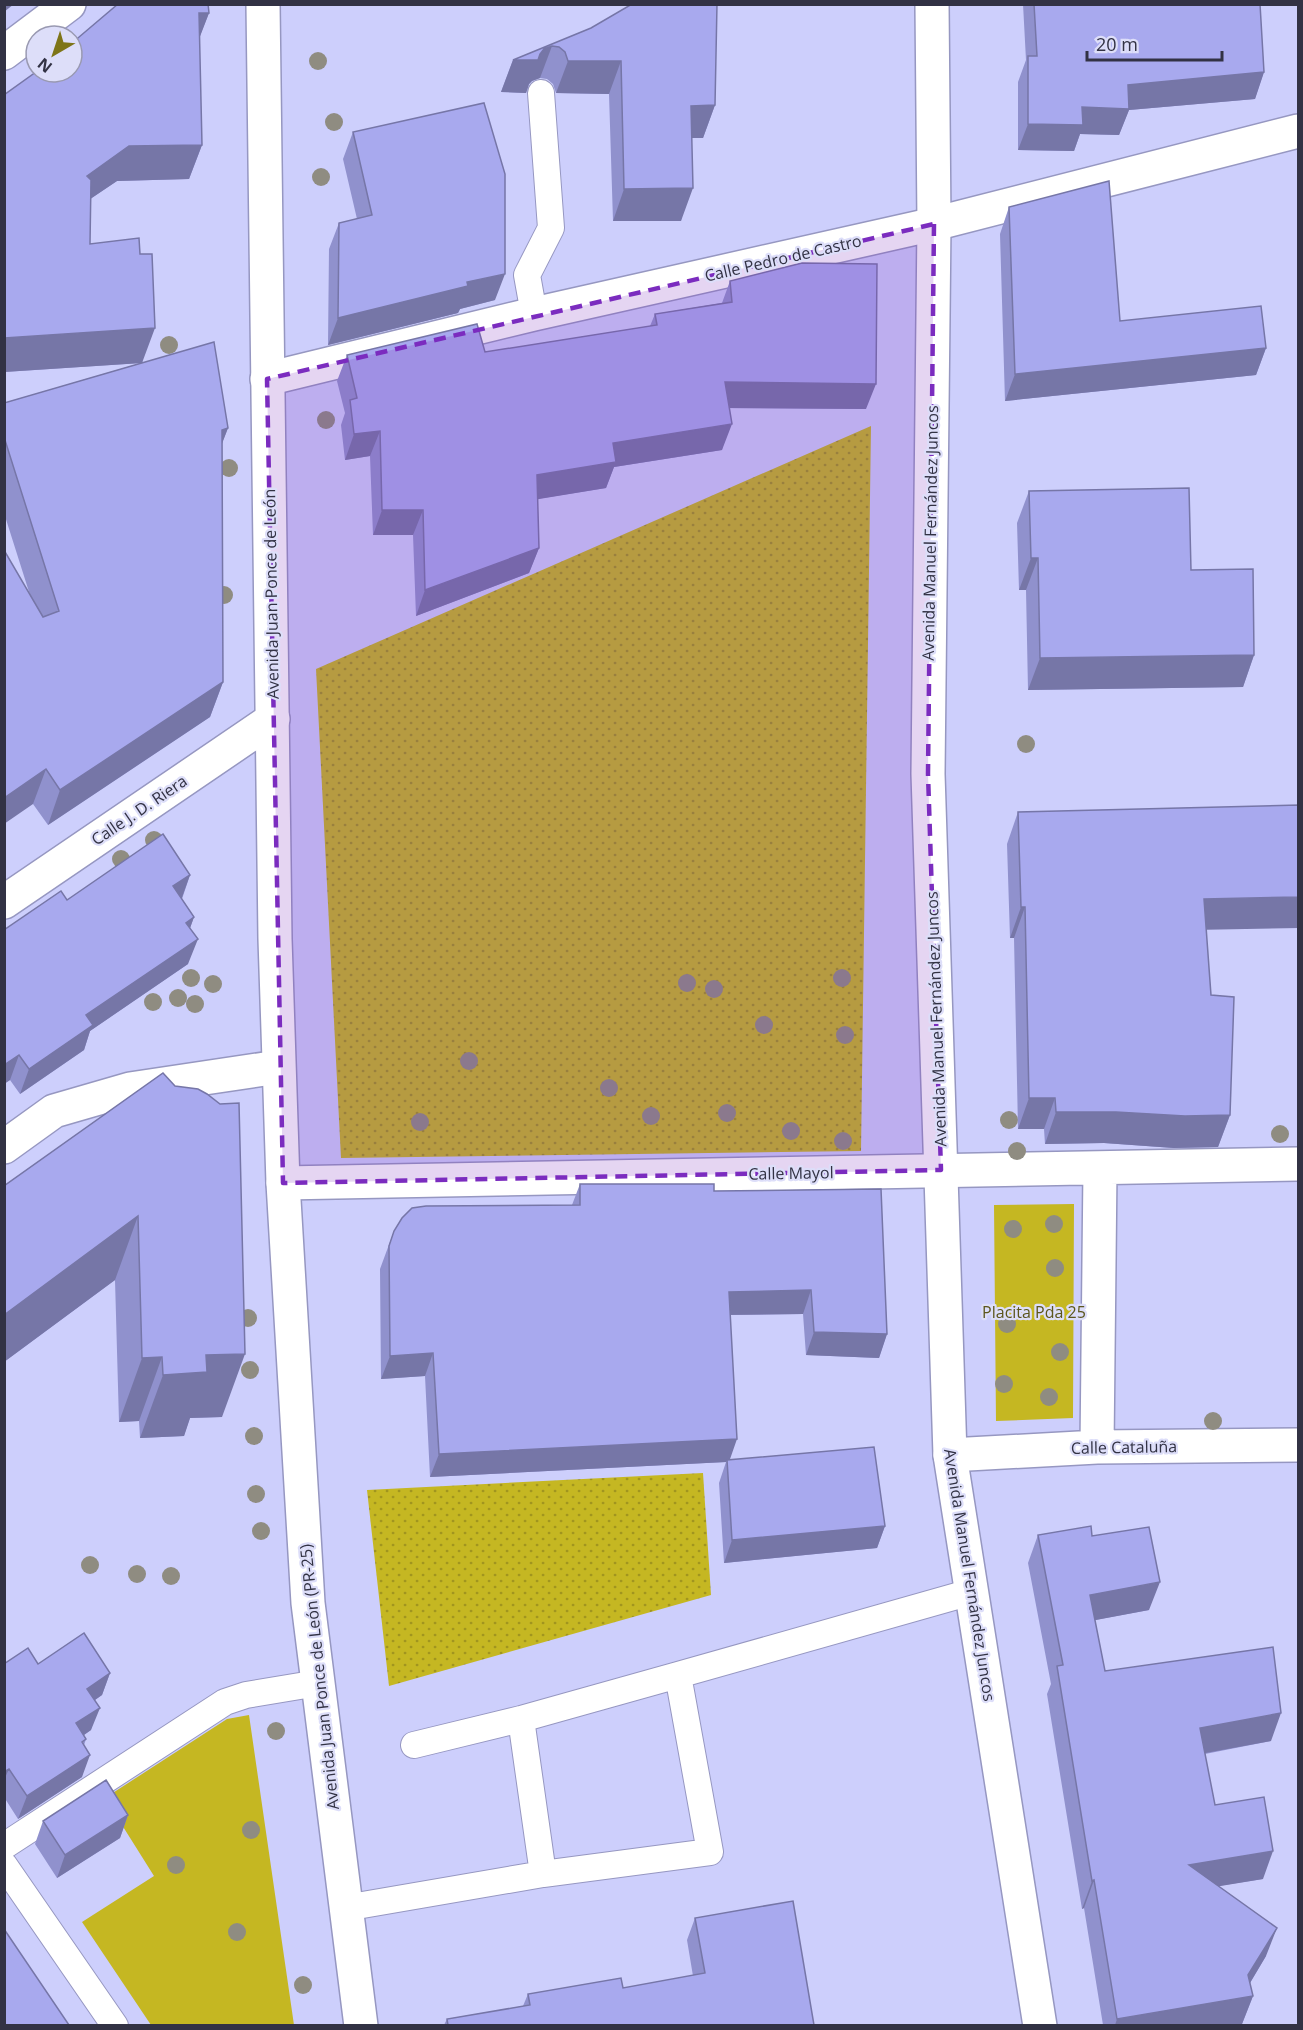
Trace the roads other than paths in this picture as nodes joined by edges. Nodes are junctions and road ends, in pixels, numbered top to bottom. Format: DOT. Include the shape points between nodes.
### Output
graph roads {
  1 [pos="69,4"];
  2 [pos="263,4"];
  3 [pos="932,4"];
  4 [pos="4,53"];
  5 [pos="541,93"];
  6 [pos="1299,131"];
  7 [pos="934,224"];
  8 [pos="534,314"];
  9 [pos="267,379"];
  10 [pos="273,719"];
  11 [pos="4,902"];
  12 [pos="278,1067"];
  13 [pos="4,1147"];
  14 [pos="1299,1164"];
  15 [pos="1100,1169"];
  16 [pos="941,1170"];
  17 [pos="284,1183"];
  18 [pos="1299,1445"];
  19 [pos="1097,1447"];
  20 [pos="950,1455"];
  21 [pos="972,1592"];
  22 [pos="678,1675"];
  23 [pos="318,1683"];
  24 [pos="521,1719"];
  25 [pos="414,1745"];
  26 [pos="4,1846"];
  27 [pos="4,1865"];
  28 [pos="543,1875"];
  29 [pos="345,1908"];
  30 [pos="115,2025"];
  31 [pos="361,2025"];
  32 [pos="1040,2025"];
  1 -- 4 [label="main road"];
  2 -- 9 [label="main road, Avenida Juan Ponce de León"];
  3 -- 7 [label="main road, Avenida Manuel Fernández Juncos"];
  5 -- 8 [label="lane" via="551,228 527,275"];
  6 -- 7 [label="main road, Calle Pedro de Castro"];
  7 -- 8 [label="main road, Calle Pedro de Castro"];
  7 -- 16 [label="main road, Avenida Manuel Fernández Juncos" via="928,774"];
  8 -- 9 [label="main road, Calle Pedro de Castro"];
  9 -- 10 [label="main road, Avenida Juan Ponce de León"];
  10 -- 11 [label="main road, Calle J. D. Riera"];
  10 -- 12 [label="main road, Avenida Juan Ponce de León"];
  12 -- 13 [label="main road" via="130,1089 97,1098 54,1111"];
  12 -- 17 [label="main road, Avenida Juan Ponce de León"];
  14 -- 15 [label="main road, Calle Mayol"];
  15 -- 16 [label="main road, Calle Mayol"];
  15 -- 19 [label="main road"];
  16 -- 17 [label="main road, Calle Mayol"];
  16 -- 20 [label="main road, Avenida Manuel Fernández Juncos"];
  17 -- 23 [label="main road, Avenida Juan Ponce de León (PR-25)" via="308,1603"];
  18 -- 19 [label="main road, Calle Cataluña"];
  19 -- 20 [label="main road, Calle Cataluña"];
  20 -- 21 [label="main road, Avenida Manuel Fernández Juncos"];
  21 -- 22 [label="lane"];
  21 -- 32 [label="main road, Avenida Manuel Fernández Juncos"];
  22 -- 24 [label="lane"];
  22 -- 28 [label="lane" via="710,1852"];
  23 -- 26 [label="lane" via="225,1701"];
  23 -- 29 [label="main road, Avenida Juan Ponce de León (PR-25)"];
  24 -- 25 [label="lane"];
  24 -- 28 [label="lane"];
  27 -- 30 [label="lane"];
  28 -- 29 [label="lane"];
  29 -- 31 [label="main road, Avenida Juan Ponce de León (PR-25)"];
}
